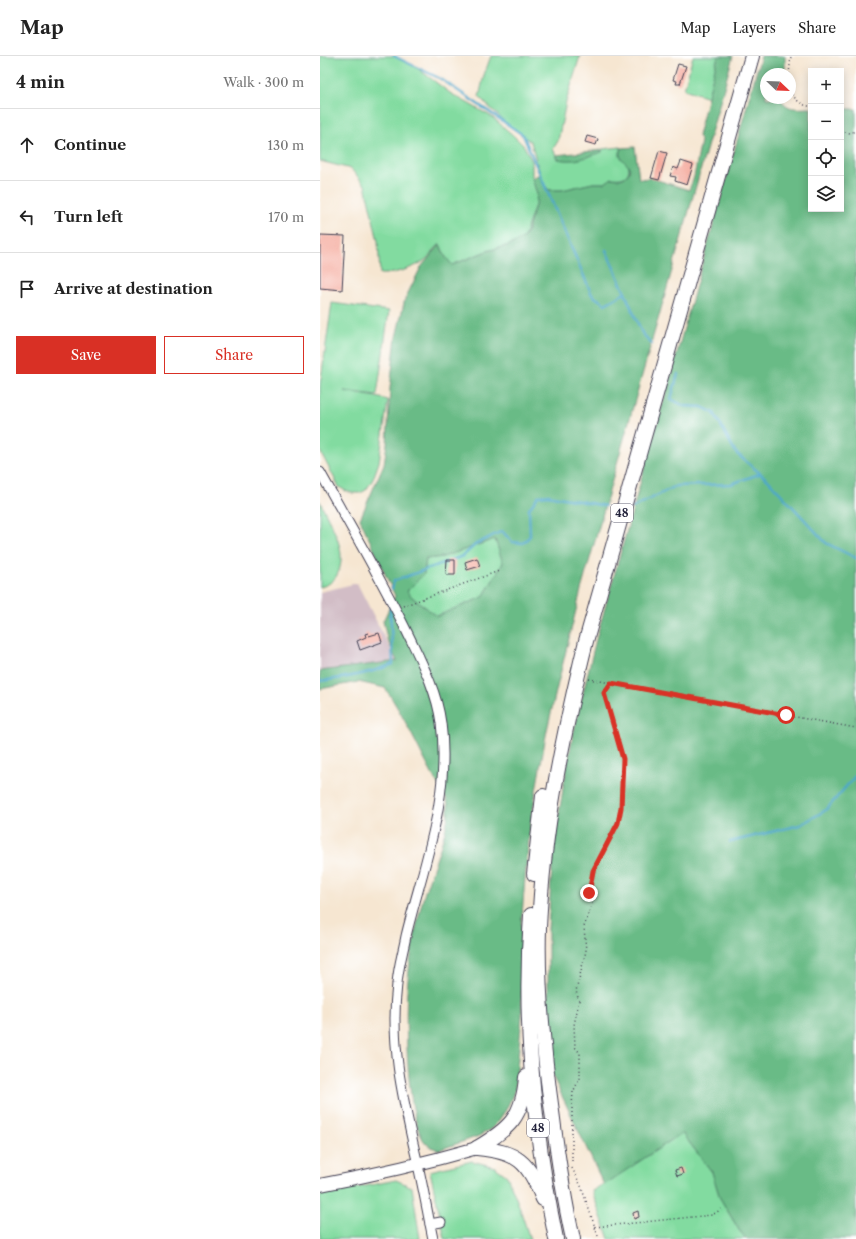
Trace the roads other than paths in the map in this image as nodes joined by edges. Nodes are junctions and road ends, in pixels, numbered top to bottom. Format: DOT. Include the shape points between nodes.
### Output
graph roads {
  1 [pos="742,56"];
  2 [pos="752,56"];
  3 [pos="320,472"];
  4 [pos="530,1033"];
  5 [pos="477,1148"];
  6 [pos="418,1164"];
  7 [pos="320,1185"];
  8 [pos="441,1222"];
  9 [pos="553,1222"];
  10 [pos="430,1224"];
  11 [pos="433,1239"];
  12 [pos="556,1239"];
  13 [pos="573,1239"];
  1 -- 4 [label="highway, 48" via="602,546 554,735 534,872 530,932"];
  2 -- 13 [label="highway, 48" via="592,618 565,729 555,783 542,880 539,978 549,1096"];
  3 -- 6 [label="street" via="396,608 430,682 441,723 444,768 440,803 400,962 395,1004 394,1030 398,1067"];
  4 -- 5 [label="highway, 48" via="522,1104 504,1130"];
  4 -- 9 [label="highway, 48" via="538,1134"];
  5 -- 6 [label="main road"];
  5 -- 9 [label="highway, 48" via="506,1152 522,1162 535,1179"];
  6 -- 7 [label="main road"];
  6 -- 10 [label="street"];
  8 -- 10 [label="street"];
  9 -- 12 [label="highway, 48"];
  10 -- 11 [label="street"];
}
